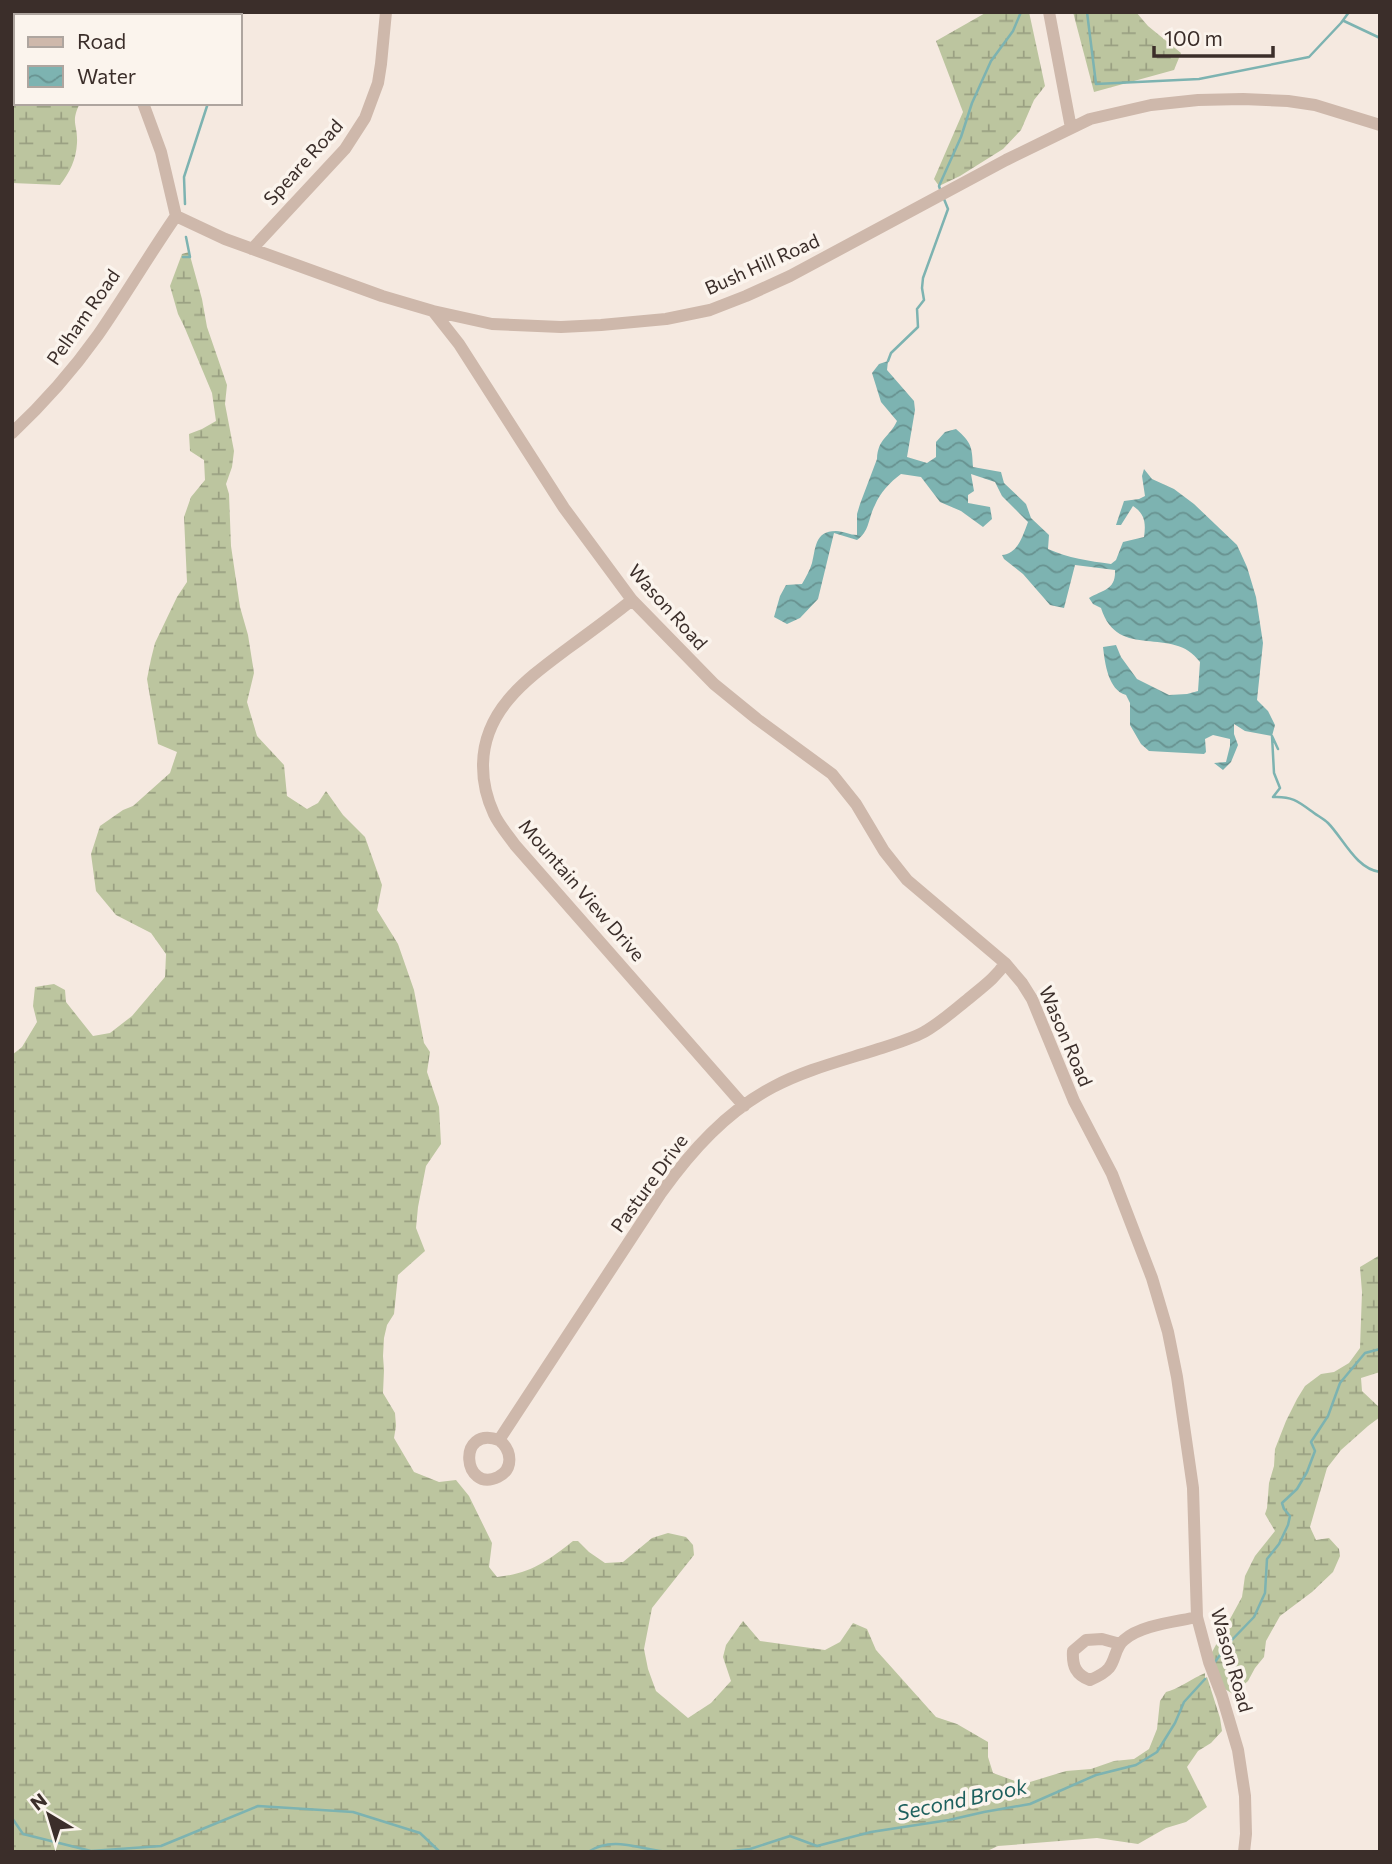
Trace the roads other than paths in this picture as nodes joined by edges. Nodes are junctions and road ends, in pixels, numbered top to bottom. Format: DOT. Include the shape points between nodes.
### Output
graph roads {
  1 [pos="386,12"];
  2 [pos="1049,12"];
  3 [pos="144,105"];
  4 [pos="1380,125"];
  5 [pos="1071,128"];
  6 [pos="176,216"];
  7 [pos="251,249"];
  8 [pos="433,311"];
  9 [pos="12,433"];
  10 [pos="632,600"];
  11 [pos="1005,963"];
  12 [pos="744,1105"];
  13 [pos="499,1440"];
  14 [pos="1197,1617"];
  15 [pos="1120,1644"];
  16 [pos="1244,1852"];
  1 -- 7 [label="street, Speare Road" via="378,83 365,118 345,149"];
  2 -- 5 [label="street"];
  3 -- 6 [label="street"];
  4 -- 5 [label="street, Bush Hill Road" via="1315,106 1243,99 1152,105"];
  5 -- 8 [label="street, Bush Hill Road" via="790,276 710,310 666,319 561,327 492,324"];
  6 -- 7 [label="street, Bush Hill Road"];
  6 -- 9 [label="street, Pelham Road" via="99,334 60,384"];
  7 -- 8 [label="street, Bush Hill Road"];
  8 -- 10 [label="street, Wason Road" via="564,508"];
  10 -- 11 [label="street, Wason Road" via="720,690 832,774 907,880"];
  10 -- 12 [label="street, Mountain View Drive" via="507,699 486,741 485,789 515,845"];
  11 -- 12 [label="street, Pasture Drive" via="995,977 922,1033 800,1075"];
  11 -- 14 [label="street, Wason Road" via="1032,999 1074,1101 1112,1174 1163,1314 1193,1488"];
  12 -- 13 [label="street, Pasture Drive" via="683,1163"];
  14 -- 15 [label="street" via="1136,1632"];
  14 -- 16 [label="street, Wason Road" via="1238,1750 1245,1806"];
}
